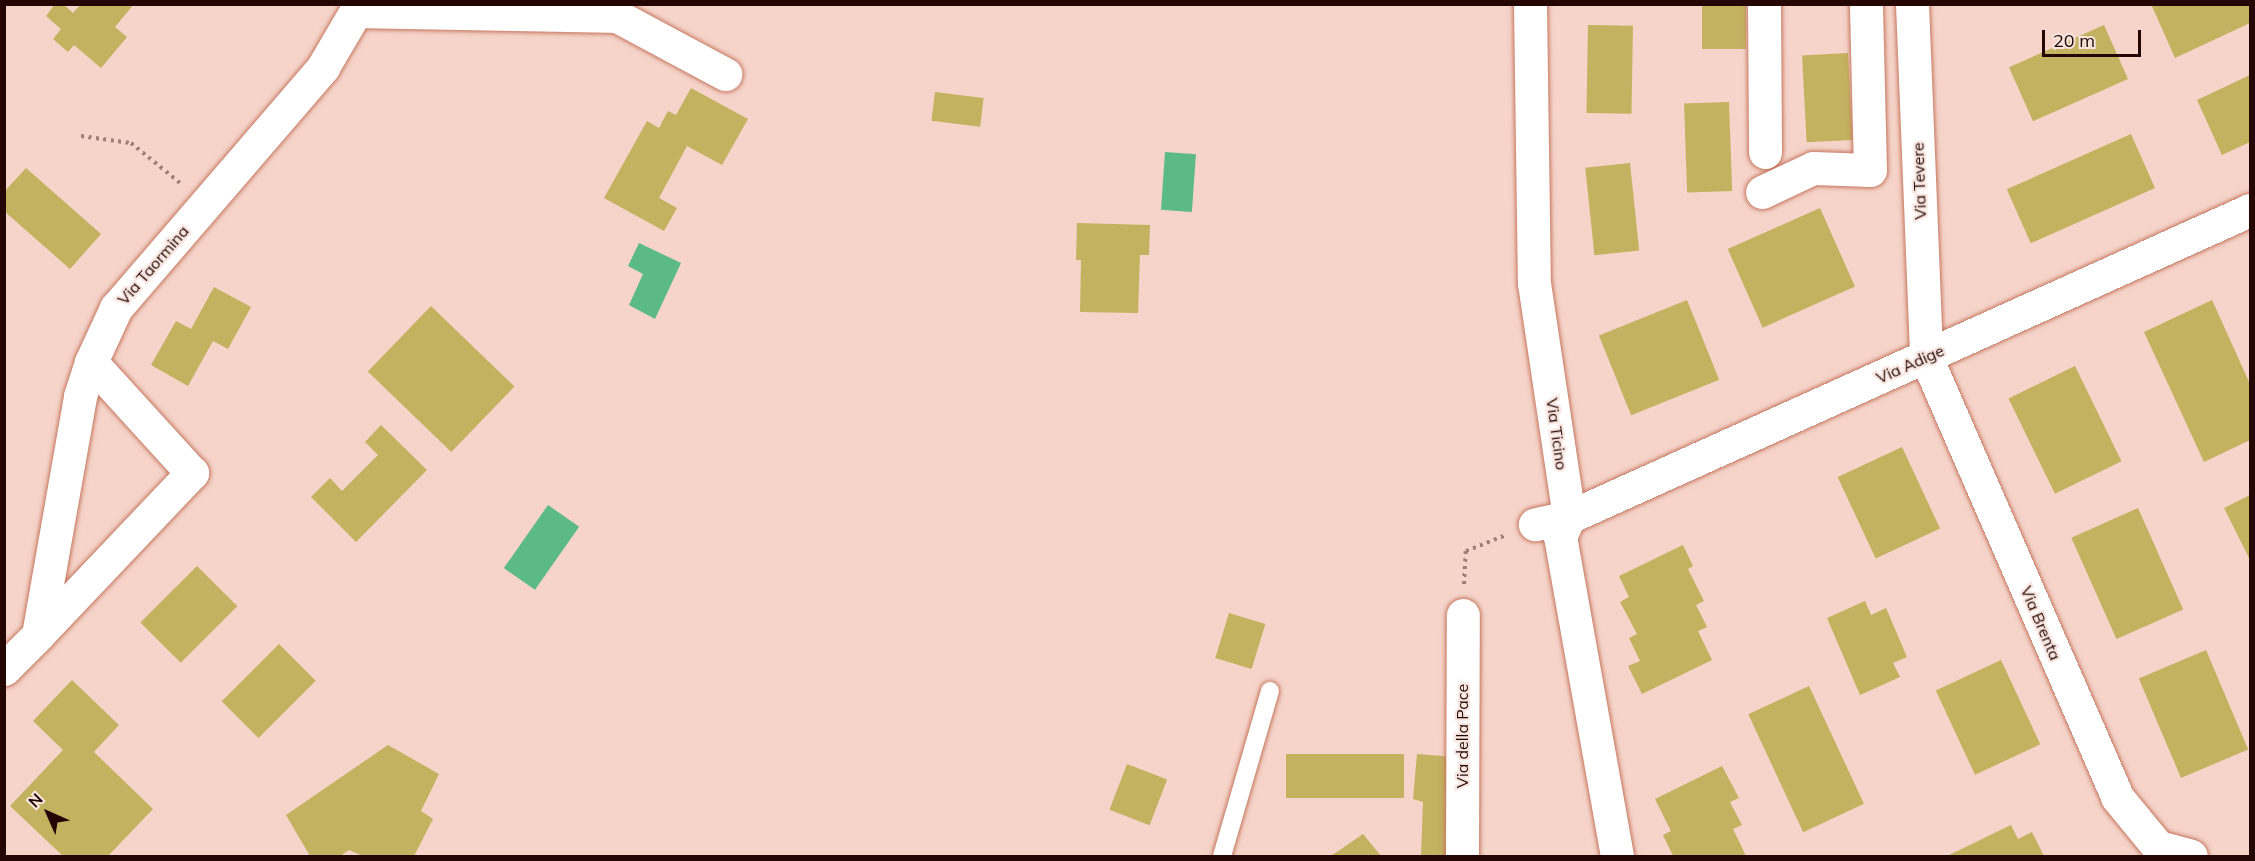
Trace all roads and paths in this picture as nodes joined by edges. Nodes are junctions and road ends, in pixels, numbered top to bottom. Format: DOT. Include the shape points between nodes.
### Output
graph roads {
  1 [pos="1530,4"];
  2 [pos="1764,4"];
  3 [pos="1866,4"];
  4 [pos="1912,4"];
  5 [pos="358,8"];
  6 [pos="725,74"];
  7 [pos="81,136"];
  8 [pos="1765,152"];
  9 [pos="1762,192"];
  10 [pos="206,204"];
  11 [pos="2248,218"];
  12 [pos="1926,357"];
  13 [pos="91,362"];
  14 [pos="1569,517"];
  15 [pos="1535,524"];
  16 [pos="1463,615"];
  17 [pos="38,635"];
  18 [pos="4,669"];
  19 [pos="1270,691"];
  20 [pos="1222,856"];
  21 [pos="1462,856"];
  22 [pos="1617,856"];
  23 [pos="2192,856"];
  1 -- 14 [label="street, Via Ticino" via="1534,283"];
  2 -- 8 [label="street"];
  3 -- 9 [label="street" via="1870,170 1813,168"];
  4 -- 12 [label="street, Via Tevere"];
  5 -- 6 [label="street" via="617,16"];
  5 -- 10 [label="street, Via Taormina" via="323,67"];
  7 -- 10 [label="path" via="131,143"];
  10 -- 13 [label="street, Via Taormina" via="116,308"];
  11 -- 12 [label="street, Via Adige"];
  12 -- 14 [label="street, Via Adige"];
  12 -- 23 [label="street, Via Brenta" via="2117,797 2158,847"];
  13 -- 17 [label="street, Via Taormina" via="80,396"];
  13 -- 17 [label="street" via="192,473"];
  14 -- 15 [label="street, Via Adige"];
  14 -- 22 [label="street, Via Ticino" via="1560,537"];
  15 -- 16 [label="path" via="1466,551"];
  16 -- 21 [label="street, Via della Pace"];
  17 -- 18 [label="street"];
  19 -- 20 [label="lane"];
}
